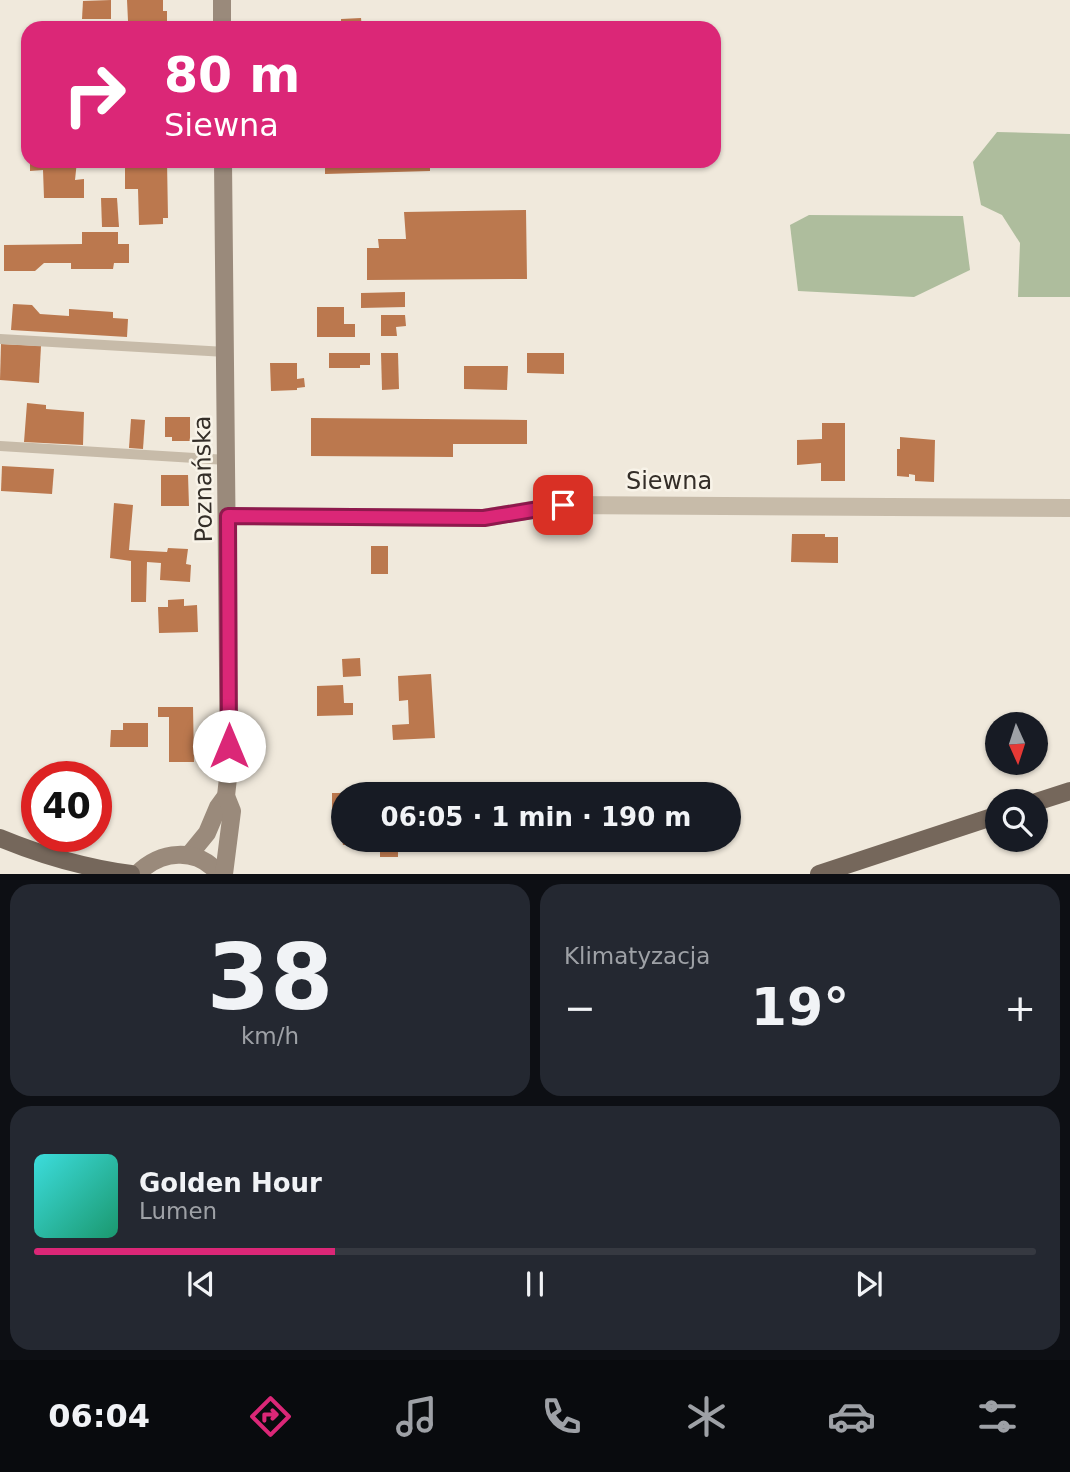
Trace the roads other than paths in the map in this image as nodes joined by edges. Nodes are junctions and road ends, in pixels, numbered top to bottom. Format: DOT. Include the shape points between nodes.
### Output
graph roads {
  1 [pos="222,0"];
  2 [pos="222,21"];
  3 [pos="223,168"];
  4 [pos="0,339"];
  5 [pos="226,352"];
  6 [pos="0,446"];
  7 [pos="227,460"];
  8 [pos="1070,508"];
  9 [pos="228,516"];
  10 [pos="1070,791"];
  11 [pos="226,796"];
  12 [pos="1048,798"];
  13 [pos="985,819"];
  14 [pos="0,838"];
  15 [pos="189,855"];
  16 [pos="131,873"];
  17 [pos="137,873"];
  18 [pos="221,873"];
  19 [pos="818,873"];
  1 -- 2 [label="street"];
  3 -- 5 [label="street, Poznańska"];
  4 -- 5 [label="lane"];
  5 -- 7 [label="street, Poznańska"];
  6 -- 7 [label="lane"];
  7 -- 9 [label="street, Poznańska"];
  8 -- 9 [label="street, Siewna" via="563,505 484,518"];
  9 -- 11 [label="street, Poznańska"];
  10 -- 12 [label="main road"];
  11 -- 15 [label="street, Poznańska" via="207,834"];
  11 -- 18 [label="street, Poznańska" via="232,811"];
  13 -- 19 [label="main road"];
  14 -- 16 [label="main road" via="105,870"];
  15 -- 17 [label="street" via="160,857"];
  15 -- 18 [label="street"];
}
